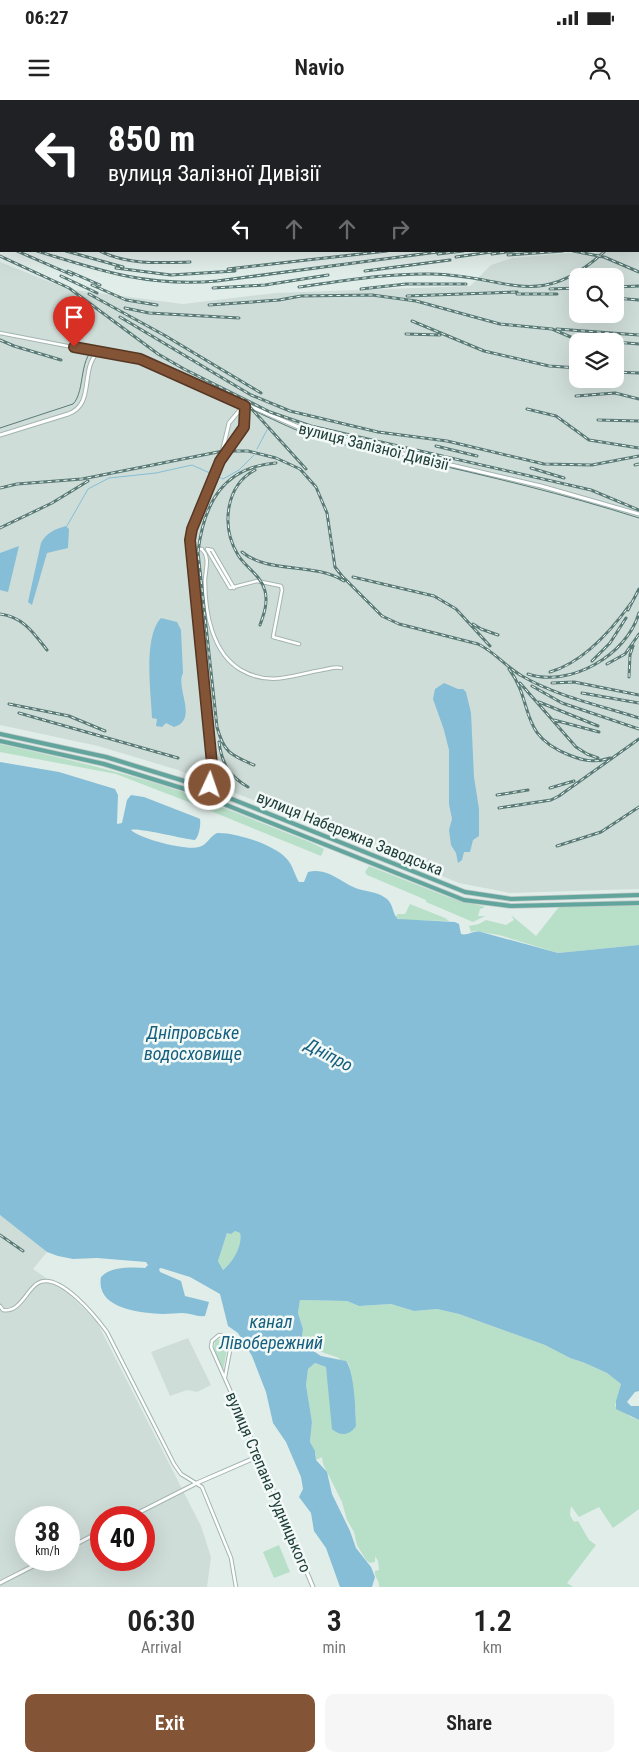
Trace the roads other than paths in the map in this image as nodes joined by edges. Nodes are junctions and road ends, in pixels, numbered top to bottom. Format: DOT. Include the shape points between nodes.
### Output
graph roads {
  1 [pos="0,333"];
  2 [pos="99,353"];
  3 [pos="244,405"];
  4 [pos="0,435"];
  5 [pos="220,461"];
  6 [pos="639,514"];
  7 [pos="190,548"];
  8 [pos="201,549"];
  9 [pos="299,644"];
  10 [pos="341,668"];
  11 [pos="0,734"];
  12 [pos="0,741"];
  13 [pos="208,789"];
  14 [pos="205,796"];
  15 [pos="639,895"];
  16 [pos="639,903"];
  17 [pos="0,1306"];
  18 [pos="225,1377"];
  19 [pos="258,1456"];
  20 [pos="197,1483"];
  21 [pos="152,1506"];
  22 [pos="24,1571"];
  23 [pos="0,1584"];
  24 [pos="236,1587"];
  25 [pos="313,1587"];
  1 -- 2 [label="street, вулиця Залізної Дивізії"];
  2 -- 3 [label="street, вулиця Залізної Дивізії" via="140,359"];
  2 -- 4 [label="street" via="91,362 84,401 78,409"];
  3 -- 5 [label="street" via="229,423"];
  3 -- 5 [label="street" via="242,432"];
  3 -- 6 [label="street, вулиця Залізної Дивізії" via="310,432 541,486"];
  5 -- 7 [label="street" via="192,529"];
  7 -- 8 [label="street"];
  7 -- 13 [label="street" via="213,774"];
  8 -- 9 [label="street" via="212,550 234,588 257,581 281,586 273,637"];
  8 -- 10 [label="street" via="206,557 205,582 213,635 227,660 248,673 267,679"];
  11 -- 13 [label="main road, вулиця Набережна Заводська" via="135,765"];
  12 -- 14 [label="main road, вулиця Набережна Заводська" via="104,764"];
  13 -- 14 [label="street"];
  13 -- 15 [label="main road, вулиця Набережна Заводська" via="475,895 511,899"];
  14 -- 16 [label="main road, вулиця Набережна Заводська" via="464,900 511,906"];
  17 -- 20 [label="street" via="9,1310 42,1281 57,1282 65,1288 103,1326 174,1464 181,1474"];
  18 -- 18 [label="street, вулиця Степана Рудницького" via="211,1347 218,1335 226,1337 230,1345"];
  18 -- 19 [label="street, вулиця Степана Рудницького"];
  19 -- 20 [label="street"];
  19 -- 25 [label="street, вулиця Степана Рудницького"];
  20 -- 21 [label="street"];
  20 -- 24 [label="street" via="202,1486 231,1558"];
  22 -- 23 [label="street"];
}
